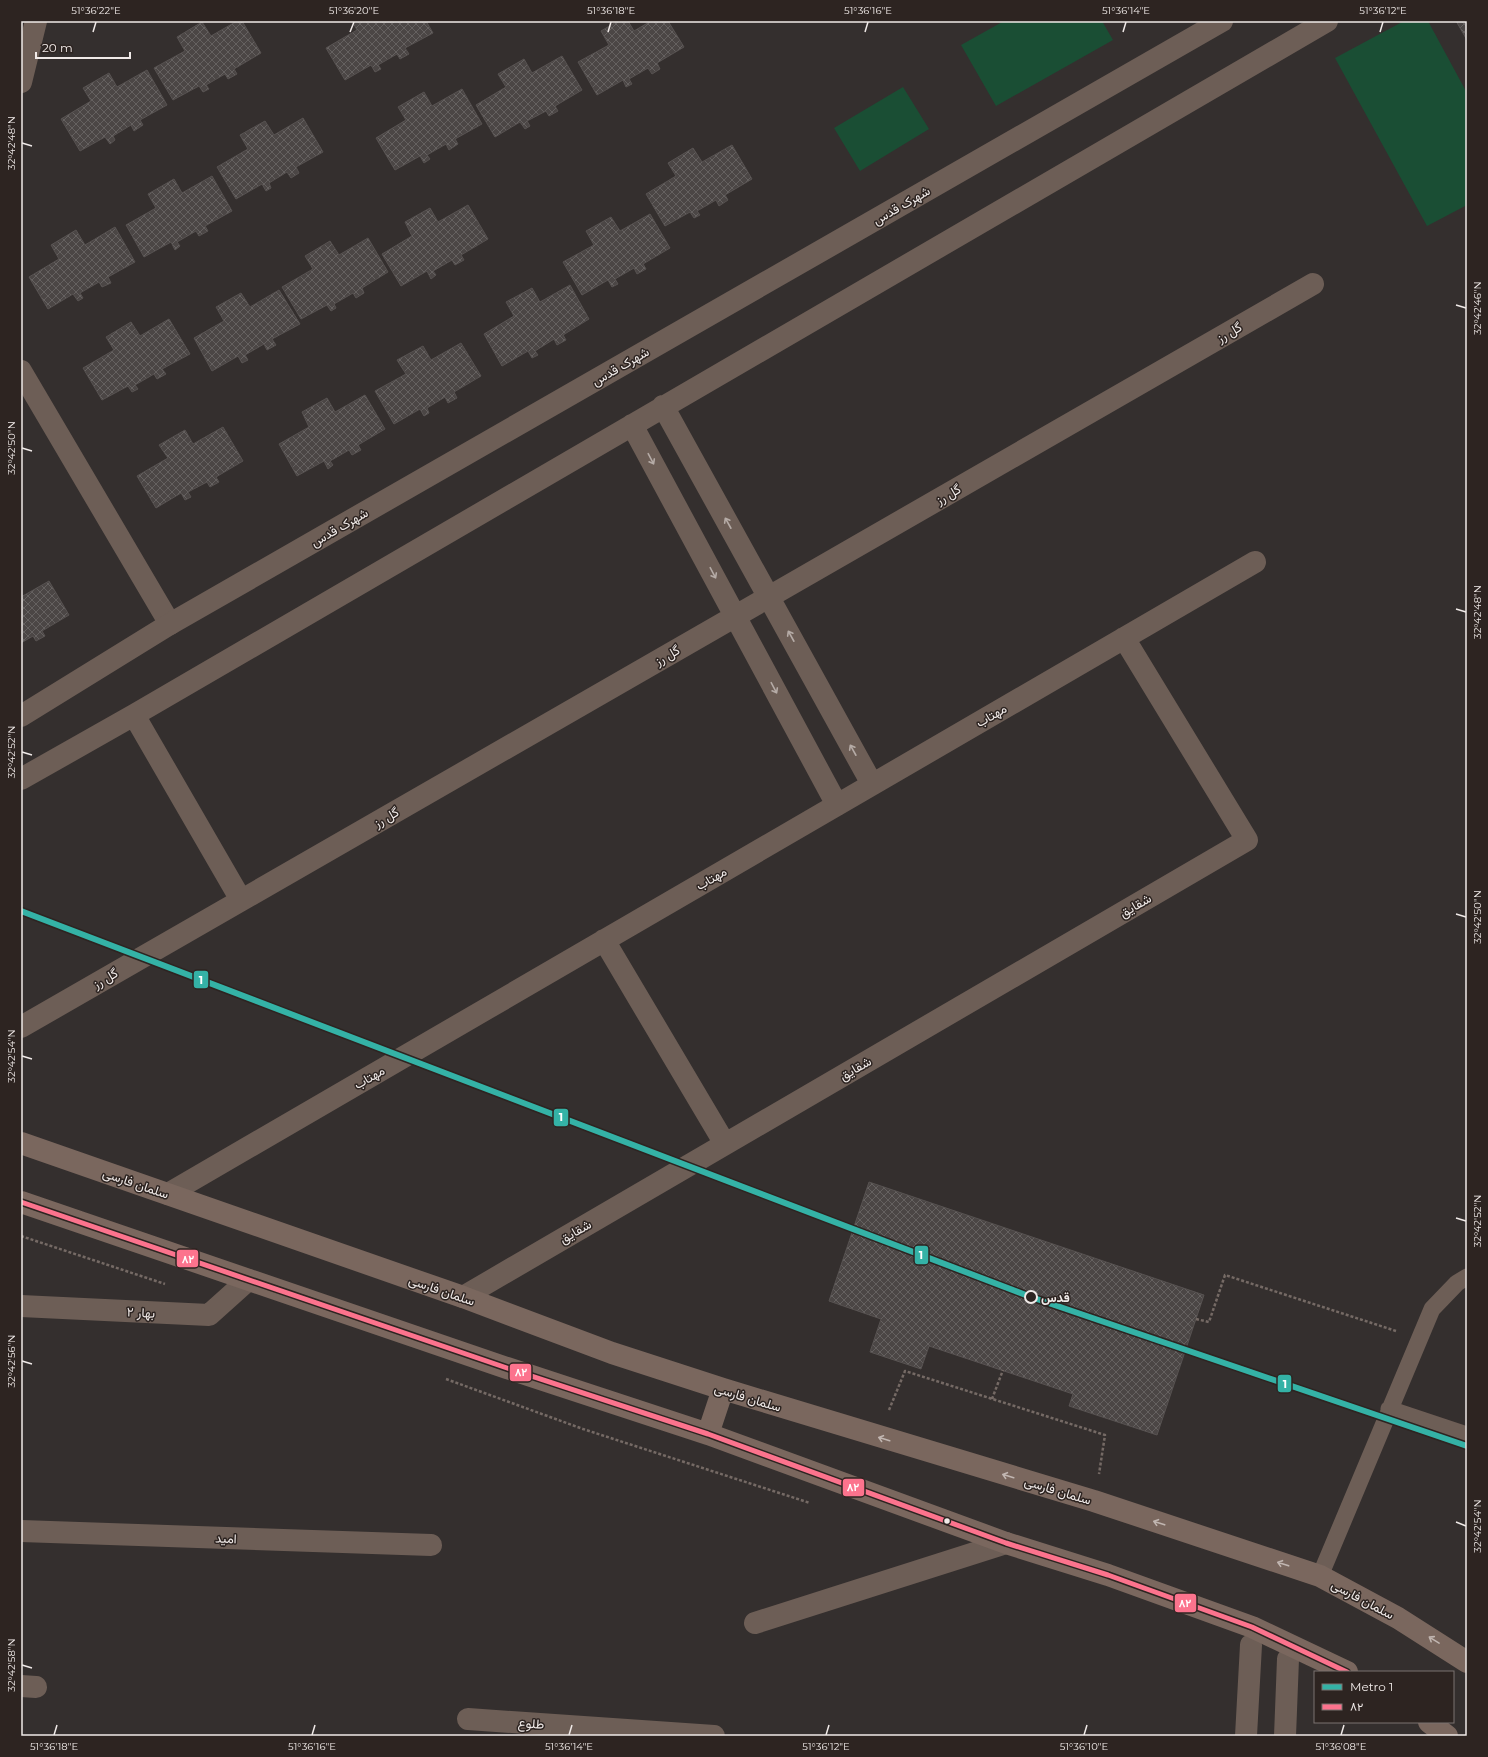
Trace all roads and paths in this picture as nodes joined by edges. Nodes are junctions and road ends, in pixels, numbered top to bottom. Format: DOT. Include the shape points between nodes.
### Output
graph roads {
  1 [pos="36,21"];
  2 [pos="1222,21"];
  3 [pos="1327,21"];
  4 [pos="21,82"];
  5 [pos="1313,284"];
  6 [pos="21,371"];
  7 [pos="663,406"];
  8 [pos="632,424"];
  9 [pos="1255,562"];
  10 [pos="769,597"];
  11 [pos="736,616"];
  12 [pos="170,624"];
  13 [pos="1124,638"];
  14 [pos="134,715"];
  15 [pos="21,716"];
  16 [pos="21,779"];
  17 [pos="872,784"];
  18 [pos="837,805"];
  19 [pos="241,900"];
  20 [pos="604,940"];
  21 [pos="21,1027"];
  22 [pos="21,1143"];
  23 [pos="725,1144"];
  24 [pos="168,1194"];
  25 [pos="21,1202"];
  26 [pos="21,1236"];
  27 [pos="1467,1278"];
  28 [pos="248,1280"];
  29 [pos="167,1284"];
  30 [pos="463,1297"];
  31 [pos="21,1306"];
  32 [pos="1196,1319"];
  33 [pos="1420,1338"];
  34 [pos="1003,1370"];
  35 [pos="441,1377"];
  36 [pos="723,1389"];
  37 [pos="992,1398"];
  38 [pos="1389,1409"];
  39 [pos="708,1434"];
  40 [pos="1467,1436"];
  41 [pos="878,1437"];
  42 [pos="1094,1501"];
  43 [pos="817,1505"];
  44 [pos="21,1531"];
  45 [pos="1006,1543"];
  46 [pos="431,1545"];
  47 [pos="1320,1576"];
  48 [pos="755,1623"];
  49 [pos="1251,1645"];
  50 [pos="1288,1659"];
  51 [pos="1467,1662"];
  52 [pos="1345,1671"];
  53 [pos="468,1719"];
  54 [pos="1430,1723"];
  55 [pos="714,1736"];
  56 [pos="1246,1736"];
  57 [pos="1285,1736"];
  58 [pos="1447,1736"];
  1 -- 4 [label="street"];
  2 -- 12 [label="street, شهرک قدس"];
  3 -- 7 [label="street"];
  5 -- 10 [label="street, گل رز"];
  6 -- 12 [label="street"];
  7 -- 8 [label="street"];
  10 -- 7 [label="street, one-way"];
  8 -- 11 [label="street, one-way"];
  8 -- 14 [label="street"];
  9 -- 13 [label="street, مهتاب"];
  10 -- 11 [label="street, گل رز"];
  17 -- 10 [label="street, one-way"];
  11 -- 18 [label="street, one-way"];
  11 -- 19 [label="street, گل رز"];
  12 -- 15 [label="street, شهرک قدس"];
  13 -- 17 [label="street, مهتاب"];
  13 -- 23 [label="street, شقايق" via="1247,840"];
  14 -- 16 [label="street"];
  14 -- 19 [label="street"];
  17 -- 18 [label="street, مهتاب"];
  18 -- 20 [label="street, مهتاب"];
  19 -- 21 [label="street, گل رز"];
  20 -- 23 [label="street"];
  20 -- 24 [label="street, مهتاب"];
  22 -- 24 [label="main road, سلمان فارسی"];
  23 -- 30 [label="street, شقايق"];
  24 -- 30 [label="main road, سلمان فارسی"];
  25 -- 28 [label="main road"];
  26 -- 29 [label="path"];
  27 -- 33 [label="lane" via="1457,1283 1432,1309"];
  28 -- 31 [label="street, بهار ۲" via="209,1315"];
  28 -- 39 [label="main road"];
  30 -- 36 [label="main road, سلمان فارسی" via="612,1353"];
  32 -- 33 [label="path" via="1209,1322 1225,1275"];
  33 -- 38 [label="lane"];
  34 -- 37 [label="path"];
  35 -- 43 [label="path" via="583,1429"];
  36 -- 39 [label="main road"];
  36 -- 41 [label="main road, سلمان فارسی"];
  37 -- 41 [label="path" via="905,1370"];
  37 -- 42 [label="path" via="1106,1435"];
  38 -- 40 [label="lane"];
  38 -- 47 [label="lane"];
  39 -- 45 [label="main road"];
  42 -- 41 [label="main road, سلمان فارسی, one-way"];
  47 -- 42 [label="main road, سلمان فارسی, one-way"];
  44 -- 46 [label="street, امید"];
  45 -- 48 [label="street"];
  45 -- 52 [label="main road" via="1108,1575 1252,1627"];
  51 -- 47 [label="main road, سلمان فارسی, one-way" via="1398,1618"];
  49 -- 56 [label="street"];
  50 -- 57 [label="street"];
  53 -- 55 [label="street, طلوع"];
  54 -- 58 [label="main road"];
}
